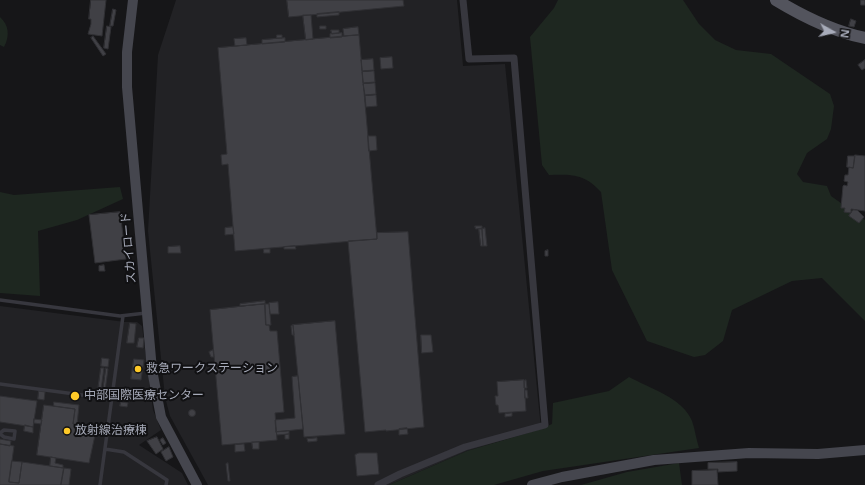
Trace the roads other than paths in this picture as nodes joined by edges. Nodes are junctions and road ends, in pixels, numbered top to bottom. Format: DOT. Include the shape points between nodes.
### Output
graph roads {
  1 [pos="133,0"];
  2 [pos="463,0"];
  3 [pos="776,0"];
  4 [pos="865,38"];
  5 [pos="0,300"];
  6 [pos="148,313"];
  7 [pos="123,316"];
  8 [pos="0,384"];
  9 [pos="112,399"];
  10 [pos="105,449"];
  11 [pos="865,450"];
  12 [pos="100,485"];
  13 [pos="166,485"];
  14 [pos="197,485"];
  15 [pos="378,485"];
  16 [pos="532,485"];
  1 -- 6 [label="street, スカイロード" via="127,52 127,87"];
  2 -- 15 [label="street" via="468,59 514,58 545,425 465,447"];
  3 -- 4 [label="main road" via="812,22"];
  5 -- 7 [label="lane"];
  6 -- 7 [label="lane"];
  6 -- 14 [label="street, スカイロード" via="152,370 161,417"];
  7 -- 9 [label="lane"];
  8 -- 9 [label="lane"];
  9 -- 10 [label="lane"];
  10 -- 12 [label="lane"];
  10 -- 13 [label="lane" via="124,452 167,480"];
  11 -- 16 [label="street" via="818,454 749,453 654,460"];
}
